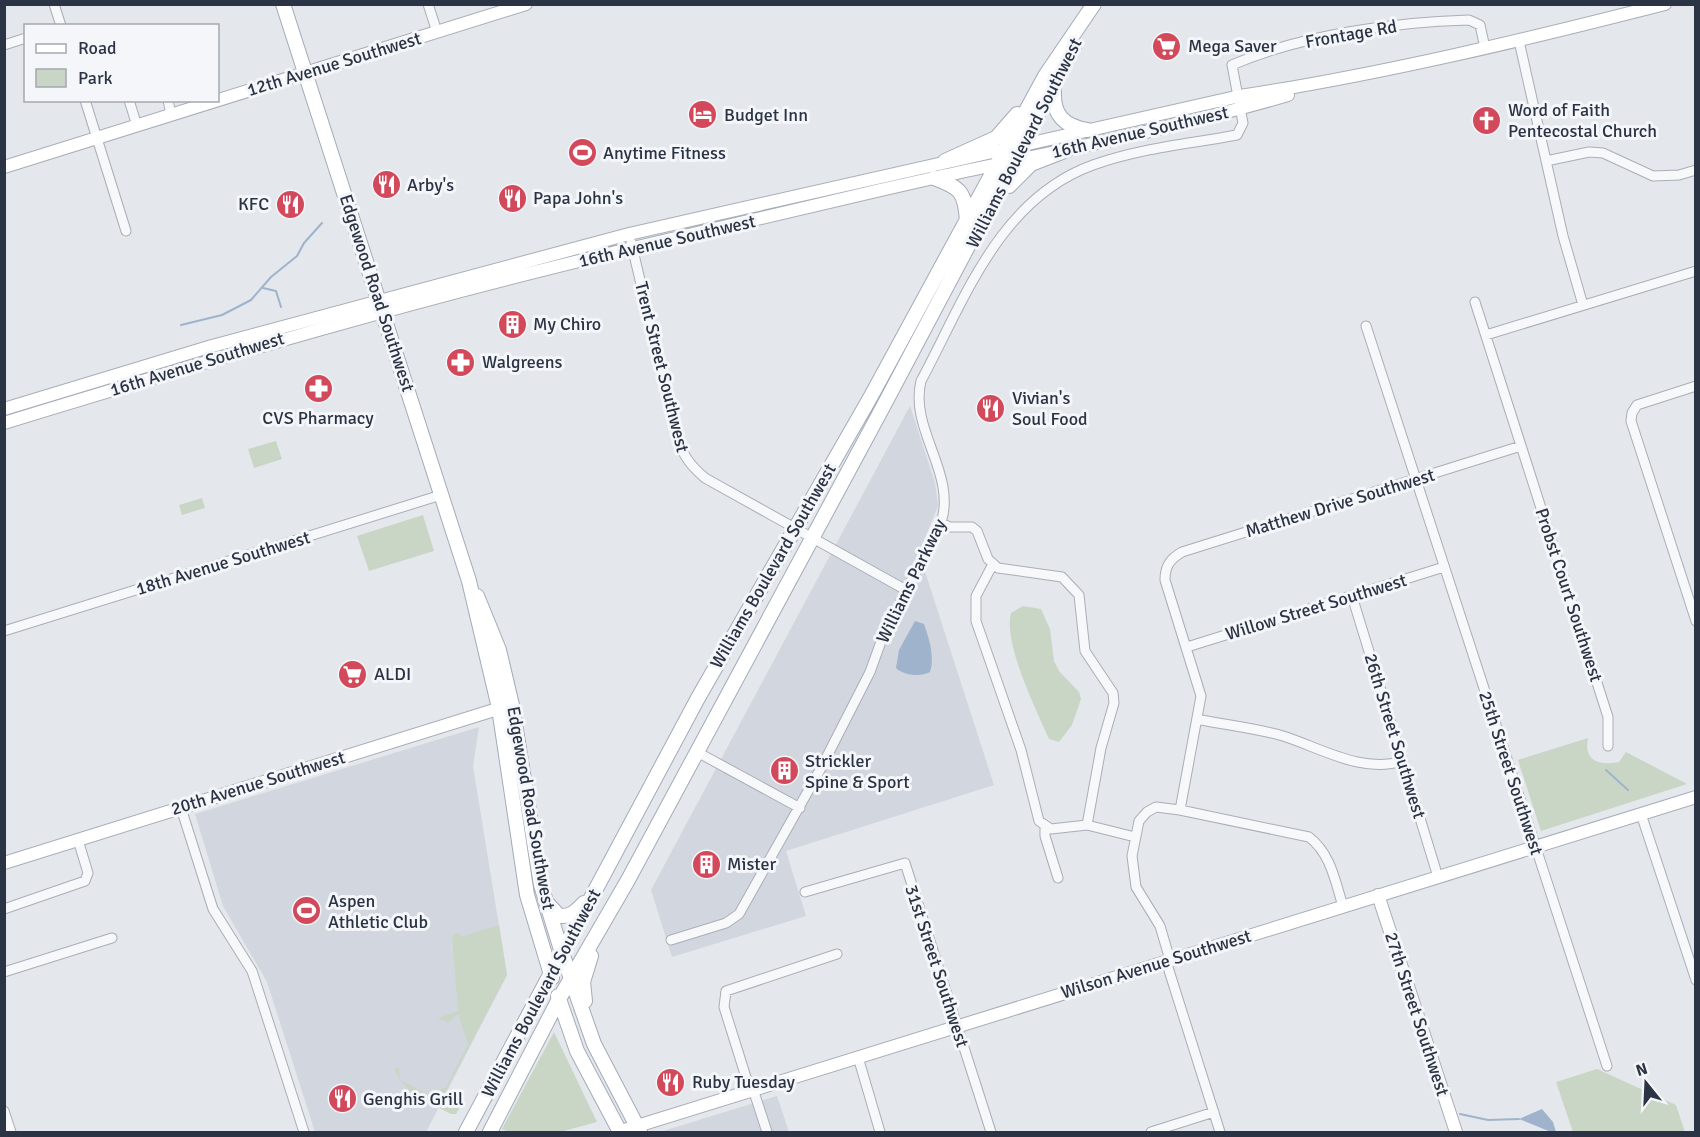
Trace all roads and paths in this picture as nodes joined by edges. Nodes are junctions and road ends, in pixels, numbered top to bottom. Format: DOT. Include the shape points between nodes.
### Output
graph roads {
  1 [pos="54,4"];
  2 [pos="283,4"];
  3 [pos="428,4"];
  4 [pos="526,4"];
  5 [pos="1665,4"];
  6 [pos="1093,5"];
  7 [pos="60,24"];
  8 [pos="437,32"];
  9 [pos="24,39"];
  10 [pos="1519,41"];
  11 [pos="4,45"];
  12 [pos="1485,48"];
  13 [pos="306,73"];
  14 [pos="1050,82"];
  15 [pos="219,97"];
  16 [pos="86,102"];
  17 [pos="130,102"];
  18 [pos="168,102"];
  19 [pos="1240,102"];
  20 [pos="188,105"];
  21 [pos="171,115"];
  22 [pos="137,126"];
  23 [pos="1087,130"];
  24 [pos="97,138"];
  25 [pos="1025,144"];
  26 [pos="1007,147"];
  27 [pos="1067,150"];
  28 [pos="945,161"];
  29 [pos="1016,161"];
  30 [pos="1546,161"];
  31 [pos="998,165"];
  32 [pos="4,167"];
  33 [pos="1695,170"];
  34 [pos="934,178"];
  35 [pos="987,214"];
  36 [pos="968,221"];
  37 [pos="126,231"];
  38 [pos="629,234"];
  39 [pos="633,248"];
  40 [pos="1695,271"];
  41 [pos="1475,302"];
  42 [pos="381,305"];
  43 [pos="1583,305"];
  44 [pos="1366,326"];
  45 [pos="1486,335"];
  46 [pos="1695,386"];
  47 [pos="4,409"];
  48 [pos="4,423"];
  49 [pos="1521,446"];
  50 [pos="1416,479"];
  51 [pos="441,495"];
  52 [pos="941,523"];
  53 [pos="795,527"];
  54 [pos="812,537"];
  55 [pos="993,564"];
  56 [pos="1444,567"];
  57 [pos="906,590"];
  58 [pos="1352,596"];
  59 [pos="1695,621"];
  60 [pos="4,631"];
  61 [pos="1187,647"];
  62 [pos="506,706"];
  63 [pos="1197,719"];
  64 [pos="1608,746"];
  65 [pos="697,752"];
  66 [pos="1402,761"];
  67 [pos="1695,797"];
  68 [pos="181,808"];
  69 [pos="800,808"];
  70 [pos="1180,810"];
  71 [pos="1641,814"];
  72 [pos="1087,825"];
  73 [pos="1045,826"];
  74 [pos="1135,837"];
  75 [pos="78,840"];
  76 [pos="1535,846"];
  77 [pos="4,863"];
  78 [pos="1438,877"];
  79 [pos="1058,878"];
  80 [pos="594,892"];
  81 [pos="806,892"];
  82 [pos="1378,895"];
  83 [pos="546,900"];
  84 [pos="1343,906"];
  85 [pos="4,909"];
  86 [pos="603,924"];
  87 [pos="112,938"];
  88 [pos="671,940"];
  89 [pos="562,953"];
  90 [pos="837,954"];
  91 [pos="1168,960"];
  92 [pos="4,972"];
  93 [pos="551,974"];
  94 [pos="571,979"];
  95 [pos="1695,980"];
  96 [pos="559,999"];
  97 [pos="956,1026"];
  98 [pos="594,1044"];
  99 [pos="858,1057"];
  100 [pos="1607,1066"];
  101 [pos="752,1090"];
  102 [pos="4,1111"];
  103 [pos="1214,1112"];
  104 [pos="639,1129"];
  105 [pos="11,1132"];
  106 [pos="304,1132"];
  107 [pos="466,1132"];
  108 [pos="490,1132"];
  109 [pos="619,1132"];
  110 [pos="766,1132"];
  111 [pos="880,1132"];
  112 [pos="991,1132"];
  113 [pos="1151,1132"];
  114 [pos="1220,1132"];
  115 [pos="1456,1132"];
  1 -- 7 [label="street"];
  2 -- 13 [label="main road, Edgewood Road Southwest"];
  3 -- 8 [label="street"];
  4 -- 8 [label="main road, 12th Avenue Southwest"];
  5 -- 10 [label="main road, 16th Avenue Southwest"];
  6 -- 14 [label="main road, Williams Boulevard Southwest"];
  8 -- 13 [label="main road, 12th Avenue Southwest"];
  9 -- 11 [label="street"];
  10 -- 12 [label="main road, 16th Avenue Southwest"];
  10 -- 30 [label="street"];
  12 -- 19 [label="main road, 16th Avenue Southwest"];
  12 -- 19 [label="street, Frontage Rd" via="1480,25 1469,20 1393,25 1262,52 1232,65"];
  13 -- 15 [label="main road, 12th Avenue Southwest"];
  13 -- 42 [label="main road, Edgewood Road Southwest"];
  14 -- 23 [label="main road" via="1058,115 1073,128"];
  14 -- 25 [label="main road, Williams Boulevard Southwest"];
  14 -- 26 [label="main road, Williams Boulevard Southwest"];
  14 -- 28 [label="main road" via="996,138"];
  16 -- 24 [label="street"];
  17 -- 22 [label="street"];
  18 -- 21 [label="street"];
  19 -- 23 [label="main road, 16th Avenue Southwest"];
  19 -- 27 [label="main road, 16th Avenue Southwest"];
  19 -- 52 [label="street, Williams Parkway" via="1243,123 1237,135 1188,142 1095,165 1037,196 995,242 918,393 918,405 946,491"];
  20 -- 21 [label="main road, 12th Avenue Southwest"];
  21 -- 22 [label="main road, 12th Avenue Southwest"];
  22 -- 24 [label="main road, 12th Avenue Southwest"];
  23 -- 25 [label="main road, 16th Avenue Southwest"];
  24 -- 32 [label="main road, 12th Avenue Southwest"];
  24 -- 37 [label="street"];
  25 -- 26 [label="main road, 16th Avenue Southwest"];
  25 -- 29 [label="main road, Williams Boulevard Southwest"];
  26 -- 28 [label="main road, 16th Avenue Southwest"];
  26 -- 31 [label="main road, Williams Boulevard Southwest"];
  27 -- 29 [label="main road, 16th Avenue Southwest"];
  27 -- 35 [label="main road" via="1025,169"];
  28 -- 38 [label="main road, 16th Avenue Southwest"];
  29 -- 31 [label="main road, 16th Avenue Southwest"];
  29 -- 35 [label="main road, Williams Boulevard Southwest"];
  30 -- 33 [label="street" via="1589,152 1603,153 1653,176"];
  30 -- 43 [label="street"];
  31 -- 34 [label="main road, 16th Avenue Southwest"];
  31 -- 36 [label="main road, Williams Boulevard Southwest"];
  34 -- 36 [label="main road" via="961,192"];
  34 -- 39 [label="main road, 16th Avenue Southwest"];
  35 -- 54 [label="main road, Williams Boulevard Southwest"];
  36 -- 53 [label="main road, Williams Boulevard Southwest"];
  38 -- 39 [label="street, Trent Street Southwest"];
  38 -- 42 [label="main road, 16th Avenue Southwest"];
  39 -- 42 [label="main road, 16th Avenue Southwest"];
  39 -- 53 [label="street, Trent Street Southwest" via="684,456 705,478"];
  40 -- 43 [label="street"];
  41 -- 45 [label="street, Probst Court Southwest"];
  42 -- 47 [label="main road, 16th Avenue Southwest" via="212,346"];
  42 -- 48 [label="main road, 16th Avenue Southwest"];
  42 -- 51 [label="main road, Edgewood Road Southwest"];
  43 -- 45 [label="street"];
  44 -- 50 [label="street, 25th Street Southwest"];
  45 -- 49 [label="street, Probst Court Southwest"];
  46 -- 59 [label="street" via="1637,405 1631,421"];
  49 -- 50 [label="street, Matthew Drive Southwest"];
  49 -- 64 [label="street, Probst Court Southwest" via="1608,717"];
  50 -- 56 [label="street, 25th Street Southwest"];
  50 -- 61 [label="street, Matthew Drive Southwest" via="1172,558 1165,569 1165,580"];
  51 -- 60 [label="street, 18th Avenue Southwest"];
  51 -- 62 [label="main road, Edgewood Road Southwest"];
  52 -- 55 [label="street" via="972,527"];
  52 -- 57 [label="street, Williams Parkway"];
  53 -- 54 [label="street, Trent Street Southwest"];
  53 -- 80 [label="main road, Williams Boulevard Southwest"];
  54 -- 57 [label="street, Trent Street Southwest"];
  54 -- 65 [label="main road, Williams Boulevard Southwest"];
  55 -- 72 [label="street" via="1006,571 1062,577 1079,595 1085,651 1113,693 1114,703"];
  55 -- 73 [label="street" via="976,596 976,621 1021,750 1038,821"];
  56 -- 58 [label="street, Willow Street Southwest"];
  56 -- 76 [label="street, 25th Street Southwest"];
  57 -- 69 [label="street, Williams Parkway" via="870,672"];
  58 -- 61 [label="street, Willow Street Southwest"];
  58 -- 66 [label="street, 26th Street Southwest"];
  61 -- 63 [label="street" via="1201,696"];
  62 -- 68 [label="main road, 20th Avenue Southwest"];
  62 -- 83 [label="main road, Edgewood Road Southwest"];
  62 -- 93 [label="main road, Edgewood Road Southwest" via="522,870"];
  63 -- 66 [label="street" via="1282,736 1368,765"];
  63 -- 70 [label="street"];
  65 -- 69 [label="street"];
  65 -- 86 [label="main road, Williams Boulevard Southwest"];
  66 -- 78 [label="street, 26th Street Southwest"];
  67 -- 71 [label="main road, Wilson Avenue Southwest"];
  68 -- 75 [label="main road, 20th Avenue Southwest"];
  68 -- 106 [label="street" via="213,909 252,971"];
  69 -- 88 [label="street, Williams Parkway" via="739,914 726,923"];
  70 -- 74 [label="street" via="1156,807 1147,812 1139,821"];
  70 -- 84 [label="street" via="1309,837 1327,856"];
  71 -- 76 [label="main road, Wilson Avenue Southwest"];
  71 -- 95 [label="street"];
  72 -- 73 [label="street" via="1052,829"];
  72 -- 74 [label="street"];
  73 -- 79 [label="street"];
  74 -- 91 [label="street" via="1132,856 1136,887 1160,926"];
  75 -- 77 [label="main road, 20th Avenue Southwest"];
  75 -- 85 [label="street" via="87,873 85,881"];
  76 -- 78 [label="main road, Wilson Avenue Southwest"];
  76 -- 100 [label="street, 25th Street Southwest"];
  78 -- 82 [label="main road, Wilson Avenue Southwest"];
  80 -- 83 [label="main road" via="573,914 566,916 553,911"];
  80 -- 89 [label="main road, Williams Boulevard Southwest"];
  81 -- 97 [label="street, 31st Street Southwest" via="905,863"];
  82 -- 84 [label="main road, Wilson Avenue Southwest"];
  82 -- 115 [label="main road, 27th Street Southwest"];
  83 -- 89 [label="main road, Edgewood Road Southwest"];
  84 -- 91 [label="main road, Wilson Avenue Southwest"];
  86 -- 94 [label="main road, Williams Boulevard Southwest"];
  86 -- 98 [label="main road" via="583,982"];
  87 -- 92 [label="street"];
  89 -- 93 [label="main road, Williams Boulevard Southwest"];
  89 -- 94 [label="main road, Edgewood Road Southwest"];
  90 -- 101 [label="street" via="726,991 724,1007"];
  91 -- 97 [label="main road, Wilson Avenue Southwest"];
  91 -- 103 [label="street"];
  93 -- 96 [label="main road, Edgewood Road Southwest"];
  93 -- 107 [label="main road, Williams Boulevard Southwest"];
  94 -- 96 [label="main road, Williams Boulevard Southwest"];
  94 -- 98 [label="main road, Edgewood Road Southwest"];
  96 -- 108 [label="main road, Williams Boulevard Southwest"];
  96 -- 109 [label="main road, Edgewood Road Southwest" via="577,1051"];
  97 -- 99 [label="main road, Wilson Avenue Southwest"];
  97 -- 112 [label="street, 31st Street Southwest"];
  98 -- 104 [label="main road, Edgewood Road Southwest"];
  99 -- 101 [label="main road, Wilson Avenue Southwest"];
  99 -- 111 [label="street"];
  101 -- 104 [label="main road, Wilson Avenue Southwest"];
  101 -- 110 [label="street"];
  102 -- 105 [label="street"];
  103 -- 113 [label="street"];
  103 -- 114 [label="street"];
  104 -- 109 [label="main road, Wilson Avenue Southwest"];
}
